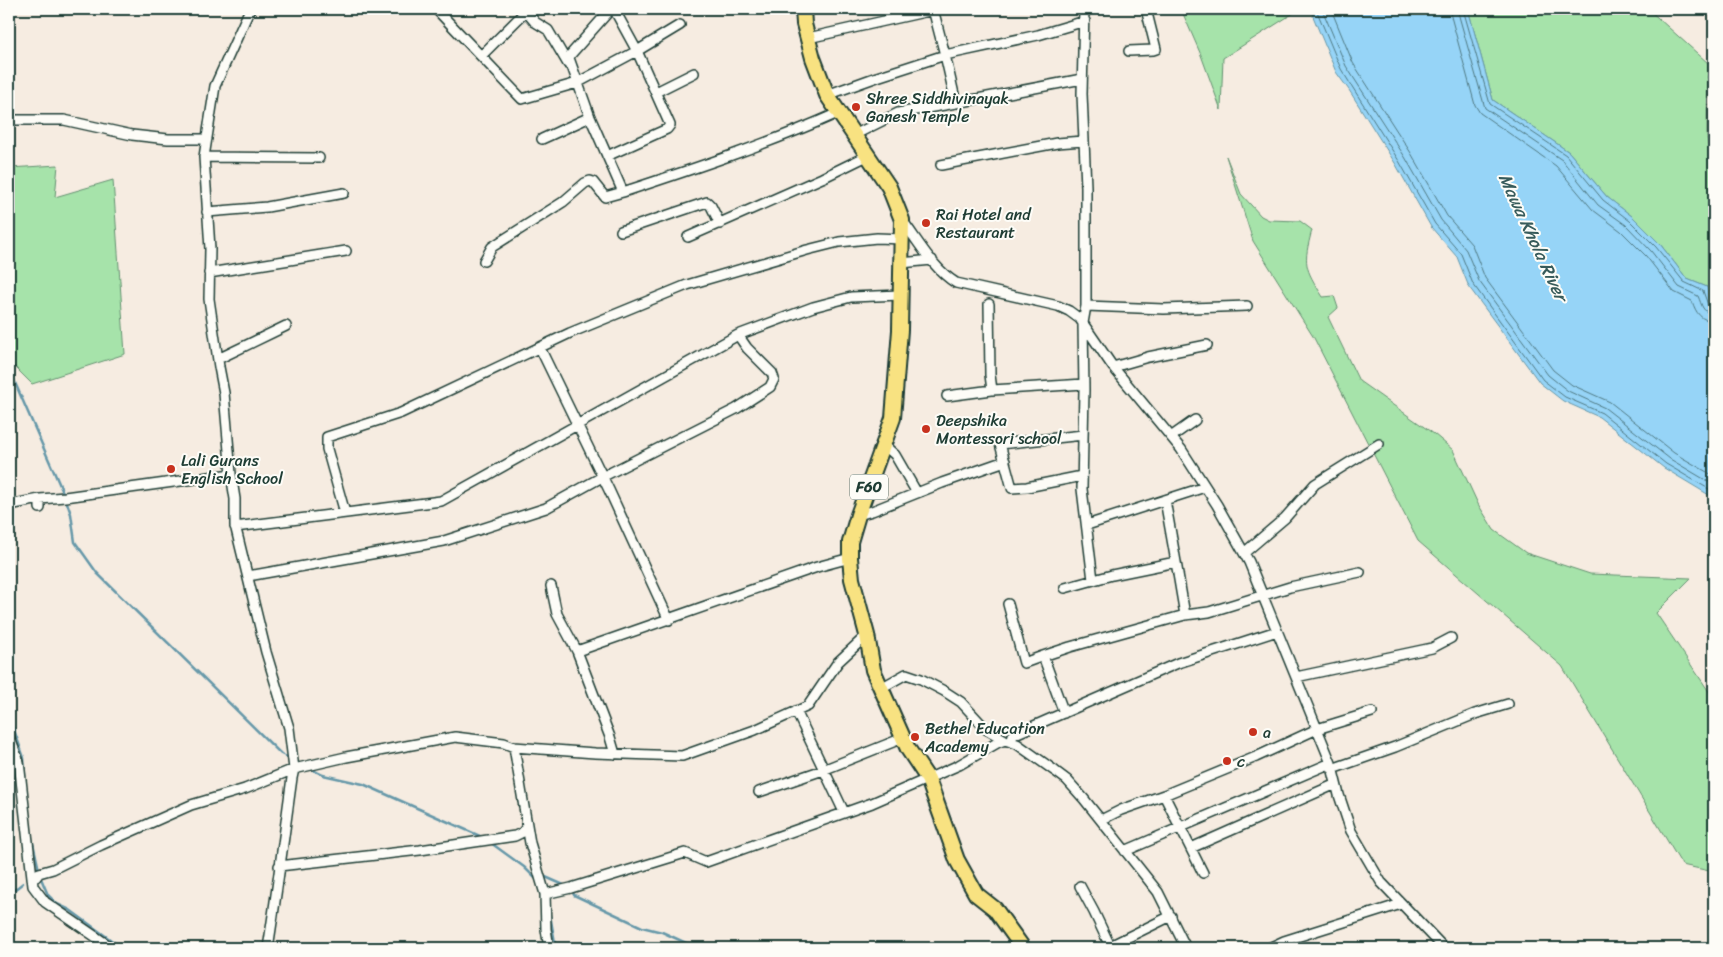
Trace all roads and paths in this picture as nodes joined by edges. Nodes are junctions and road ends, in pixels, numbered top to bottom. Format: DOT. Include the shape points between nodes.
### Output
graph roads {
  1 [pos="250,9"];
  2 [pos="436,9"];
  3 [pos="613,9"];
  4 [pos="803,9"];
  5 [pos="935,9"];
  6 [pos="1084,9"];
  7 [pos="1146,9"];
  8 [pos="526,10"];
  9 [pos="1085,21"];
  10 [pos="680,25"];
  11 [pos="808,38"];
  12 [pos="637,51"];
  13 [pos="1128,51"];
  14 [pos="945,55"];
  15 [pos="481,56"];
  16 [pos="573,72"];
  17 [pos="694,73"];
  18 [pos="1082,79"];
  19 [pos="578,82"];
  20 [pos="656,92"];
  21 [pos="827,95"];
  22 [pos="956,103"];
  23 [pos="838,113"];
  24 [pos="590,117"];
  25 [pos="9,120"];
  26 [pos="854,135"];
  27 [pos="207,139"];
  28 [pos="542,139"];
  29 [pos="1083,140"];
  30 [pos="607,156"];
  31 [pos="868,156"];
  32 [pos="204,157"];
  33 [pos="319,158"];
  34 [pos="941,165"];
  35 [pos="622,192"];
  36 [pos="344,193"];
  37 [pos="207,212"];
  38 [pos="902,220"];
  39 [pos="720,224"];
  40 [pos="621,231"];
  41 [pos="688,237"];
  42 [pos="902,239"];
  43 [pos="346,252"];
  44 [pos="932,260"];
  45 [pos="484,261"];
  46 [pos="901,263"];
  47 [pos="209,273"];
  48 [pos="900,295"];
  49 [pos="989,304"];
  50 [pos="1086,306"];
  51 [pos="1247,306"];
  52 [pos="1083,323"];
  53 [pos="286,326"];
  54 [pos="738,335"];
  55 [pos="1207,344"];
  56 [pos="540,348"];
  57 [pos="218,359"];
  58 [pos="1113,366"];
  59 [pos="1084,384"];
  60 [pos="992,390"];
  61 [pos="947,396"];
  62 [pos="1195,420"];
  63 [pos="578,425"];
  64 [pos="1083,435"];
  65 [pos="1172,437"];
  66 [pos="1379,444"];
  67 [pos="884,445"];
  68 [pos="1005,461"];
  69 [pos="231,474"];
  70 [pos="1082,476"];
  71 [pos="602,477"];
  72 [pos="1205,487"];
  73 [pos="917,493"];
  74 [pos="1165,500"];
  75 [pos="9,505"];
  76 [pos="345,513"];
  77 [pos="858,515"];
  78 [pos="1087,525"];
  79 [pos="235,527"];
  80 [pos="1244,553"];
  81 [pos="850,558"];
  82 [pos="1176,562"];
  83 [pos="1360,572"];
  84 [pos="248,576"];
  85 [pos="1093,580"];
  86 [pos="551,586"];
  87 [pos="1065,588"];
  88 [pos="1263,596"];
  89 [pos="1008,604"];
  90 [pos="1185,615"];
  91 [pos="669,620"];
  92 [pos="1277,631"];
  93 [pos="867,635"];
  94 [pos="1451,638"];
  95 [pos="577,651"];
  96 [pos="1043,656"];
  97 [pos="1296,677"];
  98 [pos="881,688"];
  99 [pos="1508,704"];
  100 [pos="796,711"];
  101 [pos="1372,712"];
  102 [pos="1064,713"];
  103 [pos="1317,730"];
  104 [pos="9,736"];
  105 [pos="903,738"];
  106 [pos="1008,741"];
  107 [pos="514,747"];
  108 [pos="615,754"];
  109 [pos="1331,766"];
  110 [pos="294,769"];
  111 [pos="823,770"];
  112 [pos="928,779"];
  113 [pos="1336,784"];
  114 [pos="759,792"];
  115 [pos="1164,795"];
  116 [pos="844,812"];
  117 [pos="1101,820"];
  118 [pos="527,826"];
  119 [pos="1180,828"];
  120 [pos="518,836"];
  121 [pos="529,841"];
  122 [pos="1191,848"];
  123 [pos="1125,851"];
  124 [pos="279,866"];
  125 [pos="1203,873"];
  126 [pos="36,877"];
  127 [pos="1080,886"];
  128 [pos="545,894"];
  129 [pos="1401,904"];
  130 [pos="1171,916"];
  131 [pos="1108,947"];
  132 [pos="112,948"];
  133 [pos="268,948"];
  134 [pos="549,948"];
  135 [pos="1023,948"];
  136 [pos="1186,948"];
  137 [pos="1269,948"];
  138 [pos="1444,948"];
  1 -- 27 [label="street" via="215,86"];
  2 -- 15 [label="street"];
  3 -- 12 [label="street"];
  3 -- 16 [label="street" via="571,54"];
  4 -- 11 [label="main road, F60"];
  5 -- 11 [label="street"];
  5 -- 14 [label="street"];
  6 -- 9 [label="street"];
  7 -- 13 [label="street" via="1156,49"];
  8 -- 15 [label="street"];
  8 -- 16 [label="street" via="535,22 548,30"];
  9 -- 14 [label="street" via="1038,35"];
  9 -- 18 [label="street"];
  10 -- 12 [label="street"];
  11 -- 21 [label="main road, F60"];
  12 -- 19 [label="street"];
  12 -- 20 [label="street"];
  14 -- 21 [label="street"];
  14 -- 22 [label="street"];
  15 -- 19 [label="street" via="522,99"];
  16 -- 19 [label="street"];
  17 -- 20 [label="street"];
  18 -- 22 [label="street"];
  18 -- 29 [label="street"];
  19 -- 24 [label="street"];
  20 -- 30 [label="street" via="669,127"];
  21 -- 23 [label="main road, F60"];
  22 -- 26 [label="street" via="898,113"];
  23 -- 26 [label="main road, F60"];
  23 -- 35 [label="street" via="788,135"];
  24 -- 28 [label="street"];
  24 -- 30 [label="street"];
  25 -- 27 [label="street" via="64,120 132,135"];
  26 -- 31 [label="main road, F60"];
  27 -- 32 [label="street"];
  29 -- 34 [label="street"];
  29 -- 50 [label="street"];
  30 -- 35 [label="street"];
  31 -- 38 [label="main road, F60" via="889,187"];
  31 -- 39 [label="street"];
  32 -- 33 [label="street"];
  32 -- 37 [label="street"];
  35 -- 45 [label="street" via="606,197 593,182 585,183 563,202 492,247"];
  36 -- 37 [label="street" via="267,207"];
  37 -- 47 [label="street"];
  38 -- 42 [label="main road, F60"];
  38 -- 44 [label="street"];
  39 -- 40 [label="street" via="707,202"];
  39 -- 41 [label="street"];
  42 -- 46 [label="main road, F60"];
  42 -- 56 [label="street" via="839,242 716,276 687,285"];
  43 -- 47 [label="street"];
  44 -- 46 [label="street"];
  44 -- 52 [label="street" via="956,283 1058,306 1076,315"];
  46 -- 48 [label="main road, F60"];
  47 -- 57 [label="street" via="209,299"];
  48 -- 54 [label="street" via="851,297 813,307"];
  48 -- 67 [label="main road, F60" via="893,418"];
  49 -- 60 [label="street"];
  50 -- 51 [label="street"];
  50 -- 52 [label="street"];
  52 -- 58 [label="street"];
  52 -- 59 [label="street"];
  53 -- 57 [label="street"];
  54 -- 63 [label="street"];
  54 -- 71 [label="street" via="772,373 774,379 770,387 736,409"];
  55 -- 58 [label="street"];
  56 -- 63 [label="street"];
  56 -- 76 [label="street" via="401,413 327,437 327,449"];
  57 -- 69 [label="street"];
  58 -- 65 [label="street"];
  59 -- 60 [label="street"];
  59 -- 64 [label="street"];
  60 -- 61 [label="street"];
  62 -- 65 [label="street"];
  63 -- 71 [label="street"];
  63 -- 76 [label="street" via="441,500"];
  64 -- 68 [label="street" via="1000,444"];
  64 -- 70 [label="street"];
  65 -- 72 [label="street"];
  66 -- 80 [label="street" via="1315,484 1285,518"];
  67 -- 73 [label="street" via="895,455"];
  67 -- 77 [label="main road, F60"];
  68 -- 70 [label="street" via="1012,488"];
  68 -- 73 [label="street"];
  69 -- 75 [label="street" via="65,497 40,504"];
  69 -- 79 [label="street"];
  70 -- 78 [label="street"];
  71 -- 84 [label="street" via="546,508 444,541"];
  71 -- 91 [label="street"];
  72 -- 74 [label="street"];
  72 -- 80 [label="street"];
  73 -- 77 [label="street"];
  74 -- 78 [label="street"];
  74 -- 82 [label="street"];
  76 -- 79 [label="street"];
  77 -- 81 [label="main road, F60" via="850,542"];
  78 -- 85 [label="street"];
  79 -- 84 [label="street"];
  80 -- 88 [label="street"];
  81 -- 91 [label="street"];
  81 -- 93 [label="main road, F60" via="852,580"];
  82 -- 85 [label="street"];
  82 -- 90 [label="street"];
  83 -- 88 [label="street"];
  84 -- 110 [label="street" via="289,728"];
  85 -- 87 [label="street"];
  86 -- 95 [label="street" via="557,614"];
  88 -- 90 [label="street" via="1209,612"];
  88 -- 92 [label="street"];
  89 -- 96 [label="street" via="1024,663"];
  90 -- 96 [label="street"];
  91 -- 95 [label="street"];
  92 -- 97 [label="street"];
  92 -- 102 [label="street" via="1178,663"];
  93 -- 98 [label="main road, F60" via="873,670"];
  93 -- 100 [label="street" via="838,662 808,706"];
  94 -- 97 [label="street" via="1432,648"];
  95 -- 108 [label="street"];
  96 -- 102 [label="street"];
  97 -- 103 [label="street"];
  98 -- 105 [label="main road, F60"];
  98 -- 106 [label="street" via="906,674 922,679 961,702 986,729"];
  99 -- 109 [label="street" via="1394,747"];
  100 -- 108 [label="street" via="755,730 682,756"];
  100 -- 111 [label="street"];
  101 -- 103 [label="street"];
  102 -- 106 [label="street" via="1013,735"];
  103 -- 109 [label="street"];
  103 -- 115 [label="street"];
  104 -- 132 [label="street" via="19,762 33,886 45,902"];
  105 -- 111 [label="street"];
  105 -- 112 [label="main road, F60"];
  106 -- 112 [label="street"];
  106 -- 117 [label="street" via="1067,780"];
  107 -- 108 [label="street"];
  107 -- 110 [label="street" via="455,737"];
  107 -- 118 [label="street"];
  109 -- 113 [label="street"];
  109 -- 119 [label="street"];
  110 -- 124 [label="street"];
  110 -- 126 [label="street" via="191,805"];
  111 -- 114 [label="street"];
  111 -- 116 [label="street"];
  112 -- 116 [label="street"];
  112 -- 135 [label="main road, F60" via="965,877 976,894 995,909"];
  113 -- 122 [label="street"];
  113 -- 129 [label="street" via="1351,831 1381,882"];
  115 -- 117 [label="street"];
  115 -- 119 [label="street"];
  116 -- 128 [label="street" via="706,862 685,853"];
  117 -- 123 [label="street"];
  118 -- 120 [label="street"];
  118 -- 121 [label="street"];
  119 -- 122 [label="street"];
  119 -- 123 [label="street"];
  120 -- 121 [label="street"];
  120 -- 124 [label="street"];
  121 -- 128 [label="street"];
  122 -- 125 [label="street"];
  123 -- 130 [label="street" via="1158,892"];
  124 -- 133 [label="street"];
  127 -- 131 [label="street" via="1103,928"];
  128 -- 134 [label="street"];
  129 -- 137 [label="street"];
  129 -- 138 [label="street"];
  130 -- 131 [label="street"];
  130 -- 136 [label="street"];
}
